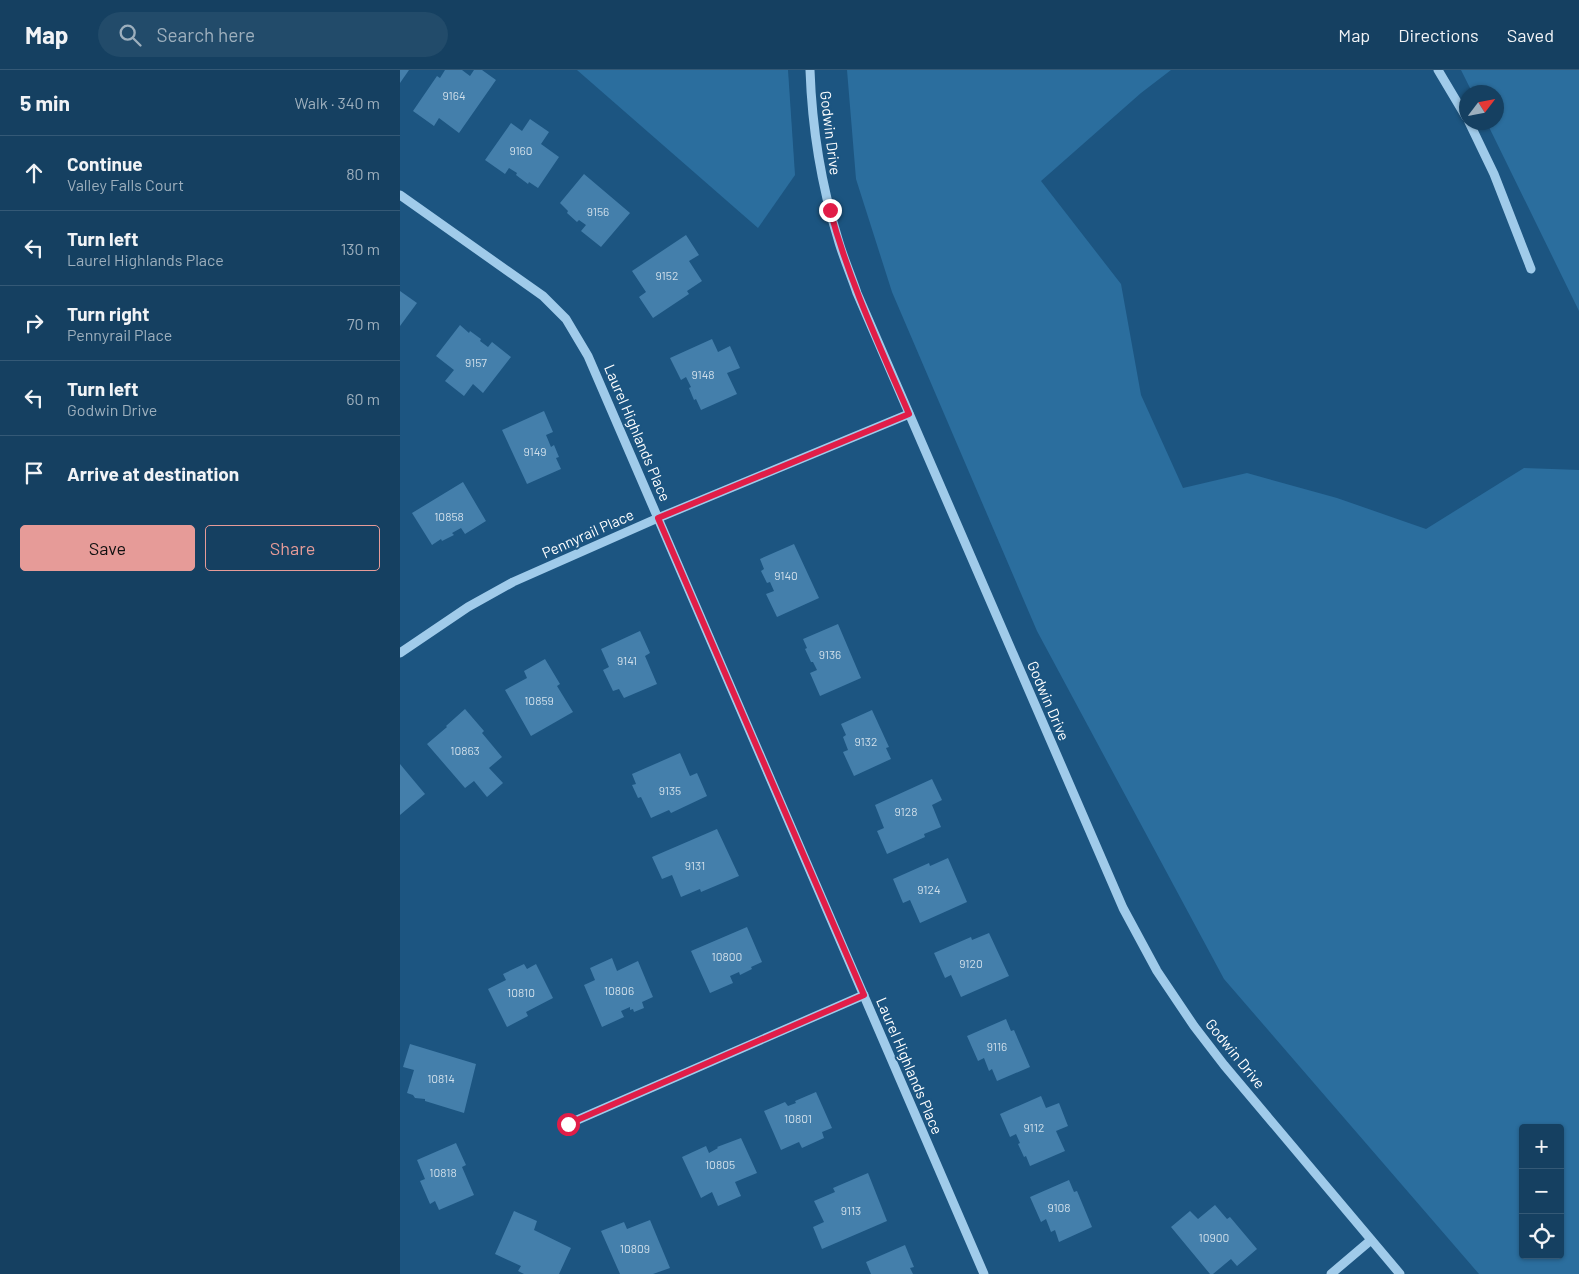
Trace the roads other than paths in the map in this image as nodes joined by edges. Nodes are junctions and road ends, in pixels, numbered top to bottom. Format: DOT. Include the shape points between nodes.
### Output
graph roads {
  1 [pos="810,70"];
  2 [pos="1438,70"];
  3 [pos="1459,105"];
  4 [pos="1473,130"];
  5 [pos="400,195"];
  6 [pos="1531,268"];
  7 [pos="909,414"];
  8 [pos="658,518"];
  9 [pos="400,653"];
  10 [pos="864,995"];
  11 [pos="568,1124"];
  12 [pos="1371,1240"];
  13 [pos="984,1274"];
  14 [pos="1331,1274"];
  15 [pos="1400,1274"];
  1 -- 7 [label="street, Godwin Drive" via="812,117 822,181 836,234 857,293"];
  2 -- 3 [label="street"];
  4 -- 6 [label="street"];
  5 -- 8 [label="street, Laurel Highlands Place" via="543,296 566,319 588,356"];
  7 -- 8 [label="street, Pennyrail Place"];
  7 -- 12 [label="street, Godwin Drive" via="1123,908 1157,971 1224,1065"];
  8 -- 9 [label="street, Pennyrail Place" via="513,582 468,607"];
  8 -- 10 [label="street, Laurel Highlands Place"];
  10 -- 11 [label="street"];
  10 -- 13 [label="street, Laurel Highlands Place"];
  12 -- 14 [label="street"];
  12 -- 15 [label="street, Godwin Drive"];
}
